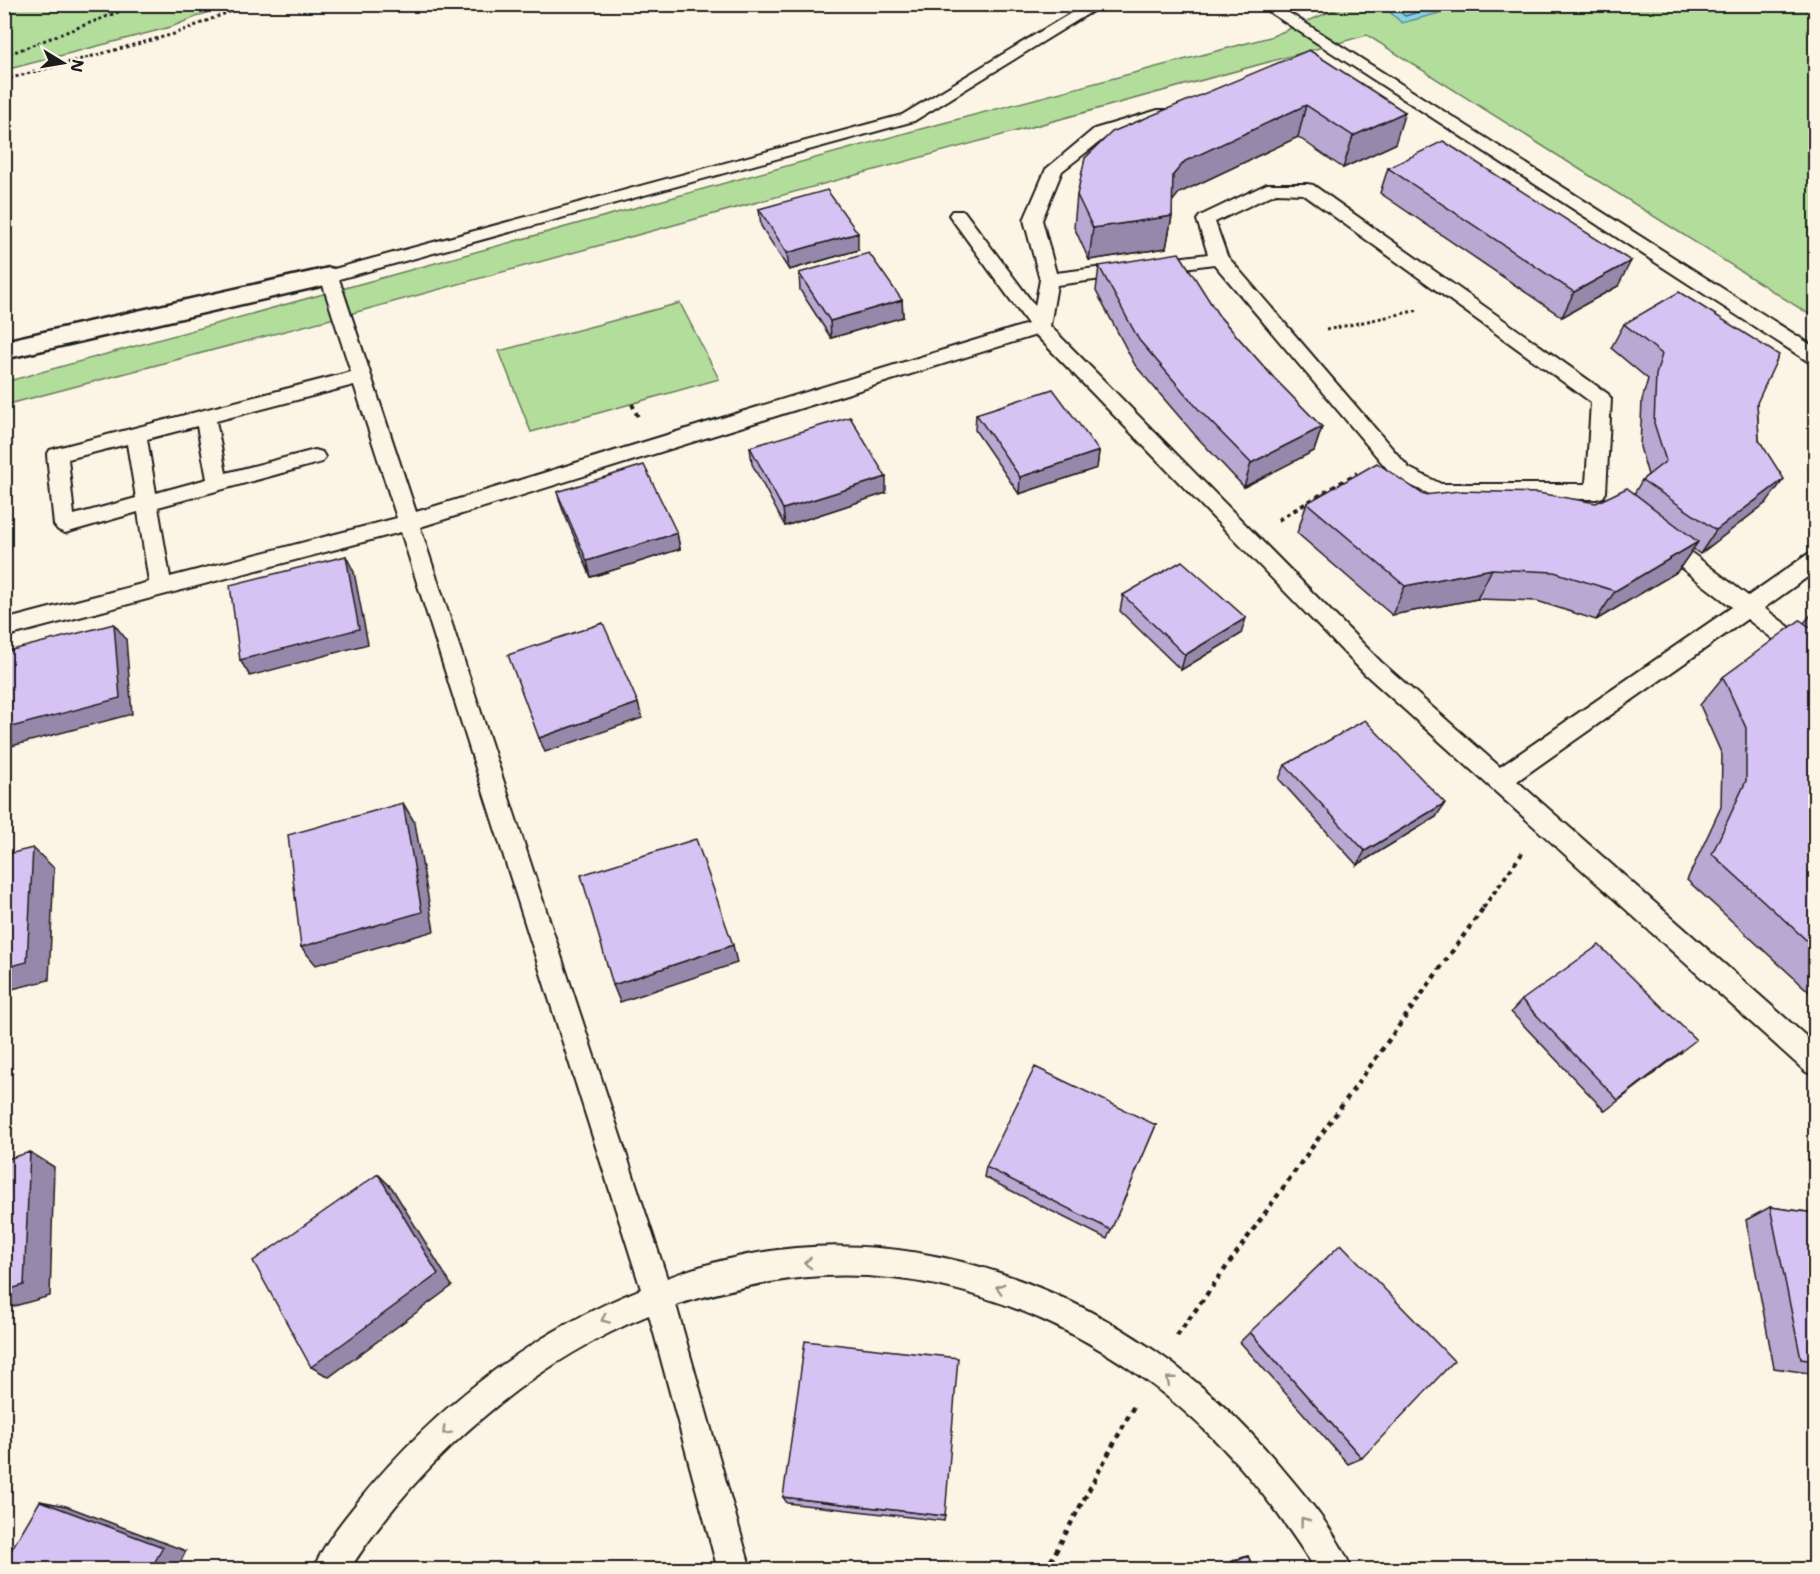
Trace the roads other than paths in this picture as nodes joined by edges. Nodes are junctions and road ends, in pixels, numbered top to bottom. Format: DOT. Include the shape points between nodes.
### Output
graph roads {
  1 [pos="1097,4"];
  2 [pos="1264,4"];
  3 [pos="1349,57"];
  4 [pos="1326,64"];
  5 [pos="1179,109"];
  6 [pos="957,215"];
  7 [pos="1218,258"];
  8 [pos="329,276"];
  9 [pos="1048,280"];
  10 [pos="1040,327"];
  11 [pos="4,350"];
  12 [pos="1815,357"];
  13 [pos="362,376"];
  14 [pos="205,417"];
  15 [pos="136,435"];
  16 [pos="315,457"];
  17 [pos="218,483"];
  18 [pos="1596,492"];
  19 [pos="147,502"];
  20 [pos="1615,506"];
  21 [pos="410,522"];
  22 [pos="1644,528"];
  23 [pos="1815,560"];
  24 [pos="161,588"];
  25 [pos="1748,607"];
  26 [pos="4,629"];
  27 [pos="1815,660"];
  28 [pos="1499,781"];
  29 [pos="1815,1063"];
  30 [pos="658,1295"];
  31 [pos="328,1569"];
  32 [pos="735,1569"];
  33 [pos="1336,1569"];
  1 -- 8 [label="lane" via="908,118"];
  2 -- 3 [label="lane"];
  3 -- 4 [label="lane"];
  3 -- 12 [label="lane"];
  5 -- 9 [label="lane" via="1100,133 1054,169 1033,220"];
  6 -- 10 [label="lane"];
  7 -- 9 [label="lane"];
  7 -- 18 [label="lane" via="1402,473 1438,491"];
  7 -- 18 [label="lane" via="1206,220 1273,188 1307,189 1601,399"];
  8 -- 11 [label="street"];
  8 -- 13 [label="lane"];
  9 -- 10 [label="lane"];
  10 -- 21 [label="lane"];
  10 -- 28 [label="lane" via="1373,668"];
  13 -- 14 [label="lane"];
  13 -- 21 [label="lane"];
  14 -- 15 [label="lane"];
  14 -- 17 [label="lane"];
  15 -- 19 [label="lane"];
  15 -- 19 [label="lane" via="57,455 64,525"];
  16 -- 17 [label="lane"];
  17 -- 19 [label="lane"];
  18 -- 20 [label="lane"];
  19 -- 24 [label="lane"];
  21 -- 24 [label="lane"];
  21 -- 30 [label="lane"];
  22 -- 25 [label="lane"];
  23 -- 25 [label="lane"];
  24 -- 26 [label="lane"];
  25 -- 27 [label="lane"];
  25 -- 28 [label="lane"];
  28 -- 29 [label="lane"];
  30 -- 31 [label="lane, one-way" via="590,1326 542,1355 459,1418 397,1479"];
  30 -- 32 [label="lane"];
  33 -- 30 [label="lane, one-way" via="1271,1477 1214,1417 1155,1368 1088,1325 1018,1293 927,1269 875,1262 802,1262 730,1273"];
}
